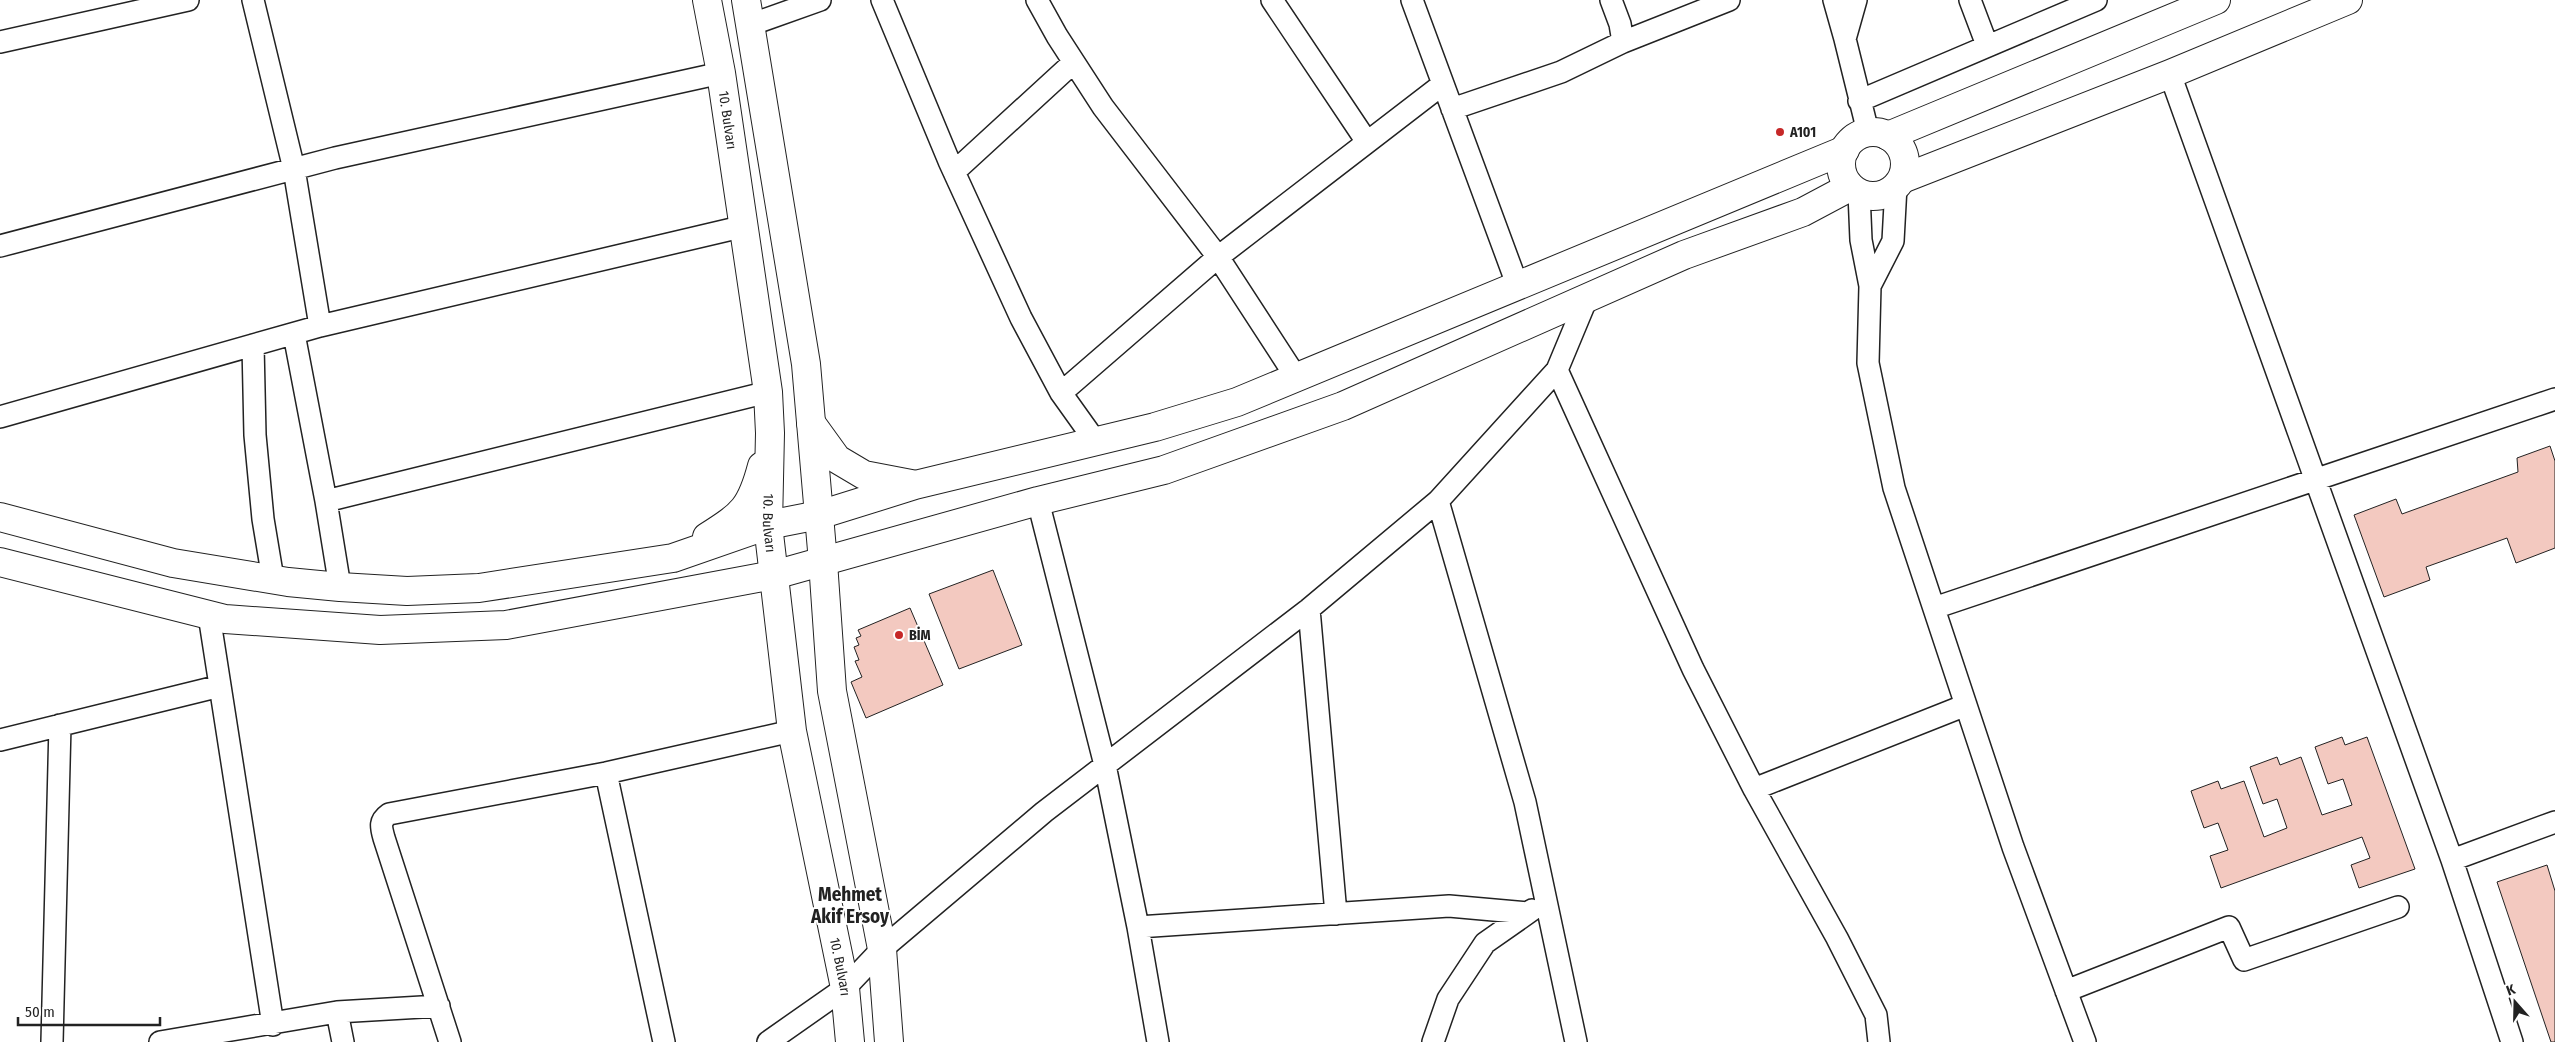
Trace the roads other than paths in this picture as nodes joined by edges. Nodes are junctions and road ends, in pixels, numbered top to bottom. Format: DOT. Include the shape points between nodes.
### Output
graph roads {
  1 [pos="188,0"];
  2 [pos="252,0"];
  3 [pos="707,0"];
  4 [pos="820,0"];
  5 [pos="882,0"];
  6 [pos="1038,0"];
  7 [pos="1272,0"];
  8 [pos="1412,0"];
  9 [pos="1611,0"];
  10 [pos="1729,0"];
  11 [pos="1834,0"];
  12 [pos="1856,0"];
  13 [pos="1970,0"];
  14 [pos="2096,0"];
  15 [pos="2216,0"];
  16 [pos="2348,0"];
  17 [pos="748,13"];
  18 [pos="1845,39"];
  19 [pos="0,42"];
  20 [pos="1623,42"];
  21 [pos="1988,45"];
  22 [pos="1074,62"];
  23 [pos="722,73"];
  24 [pos="2170,74"];
  25 [pos="1443,84"];
  26 [pos="1859,101"];
  27 [pos="1452,109"];
  28 [pos="1878,134"];
  29 [pos="1367,142"];
  30 [pos="1844,150"];
  31 [pos="294,170"];
  32 [pos="954,172"];
  33 [pos="1899,183"];
  34 [pos="1854,190"];
  35 [pos="745,226"];
  36 [pos="0,246"];
  37 [pos="1218,257"];
  38 [pos="1517,284"];
  39 [pos="1870,286"];
  40 [pos="1587,298"];
  41 [pos="320,326"];
  42 [pos="294,334"];
  43 [pos="253,345"];
  44 [pos="1557,370"];
  45 [pos="1296,377"];
  46 [pos="768,392"];
  47 [pos="1062,393"];
  48 [pos="2555,399"];
  49 [pos="0,417"];
  50 [pos="811,423"];
  51 [pos="770,433"];
  52 [pos="1096,442"];
  53 [pos="2316,481"];
  54 [pos="915,485"];
  55 [pos="326,501"];
  56 [pos="1038,501"];
  57 [pos="1438,501"];
  58 [pos="819,515"];
  59 [pos="0,517"];
  60 [pos="768,525"];
  61 [pos="673,558"];
  62 [pos="0,562"];
  63 [pos="823,562"];
  64 [pos="774,575"];
  65 [pos="273,579"];
  66 [pos="340,587"];
  67 [pos="1934,608"];
  68 [pos="1309,609"];
  69 [pos="208,615"];
  70 [pos="220,686"];
  71 [pos="1966,706"];
  72 [pos="60,725"];
  73 [pos="792,731"];
  74 [pos="0,740"];
  75 [pos="1104,765"];
  76 [pos="606,773"];
  77 [pos="1754,789"];
  78 [pos="2555,822"];
  79 [pos="2452,860"];
  80 [pos="1546,900"];
  81 [pos="2398,907"];
  82 [pos="1527,913"];
  83 [pos="1336,914"];
  84 [pos="1138,927"];
  85 [pos="882,949"];
  86 [pos="845,988"];
  87 [pos="2066,991"];
  88 [pos="439,1006"];
  89 [pos="337,1012"];
  90 [pos="273,1024"];
  91 [pos="2081,1041"];
  92 [pos="52,1042"];
  93 [pos="160,1042"];
  94 [pos="343,1042"];
  95 [pos="450,1042"];
  96 [pos="664,1042"];
  97 [pos="768,1042"];
  98 [pos="850,1042"];
  99 [pos="890,1042"];
  100 [pos="1158,1042"];
  101 [pos="1433,1042"];
  102 [pos="1576,1042"];
  103 [pos="1880,1042"];
  104 [pos="2512,1042"];
  1 -- 19 [label="street"];
  2 -- 31 [label="street"];
  3 -- 23 [label="main road, 10. Bulvarı"];
  4 -- 17 [label="street"];
  5 -- 32 [label="street"];
  6 -- 22 [label="street"];
  7 -- 29 [label="street"];
  8 -- 25 [label="street"];
  9 -- 20 [label="street"];
  10 -- 20 [label="street"];
  11 -- 18 [label="street"];
  12 -- 18 [label="street"];
  13 -- 21 [label="street"];
  14 -- 21 [label="street"];
  15 -- 28 [label="main road"];
  16 -- 24 [label="main road"];
  17 -- 50 [label="main road" via="806,364"];
  18 -- 26 [label="street"];
  20 -- 27 [label="street" via="1561,72"];
  21 -- 26 [label="street"];
  22 -- 32 [label="street"];
  22 -- 37 [label="street" via="1103,107"];
  23 -- 31 [label="street" via="335,158"];
  23 -- 35 [label="main road, 10. Bulvarı"];
  24 -- 33 [label="main road"];
  24 -- 53 [label="street"];
  25 -- 27 [label="street"];
  25 -- 29 [label="street"];
  26 -- 28 [label="street"];
  27 -- 38 [label="street"];
  28 -- 30 [label="main road" via="1850,141"];
  28 -- 33 [label="main road" via="1896,141 1905,159"];
  29 -- 37 [label="street"];
  30 -- 34 [label="main road" via="1842,169"];
  30 -- 38 [label="main road"];
  31 -- 36 [label="street"];
  31 -- 41 [label="street"];
  32 -- 47 [label="street" via="1020,318"];
  33 -- 34 [label="main road" via="1878,196"];
  33 -- 39 [label="street" via="1893,241"];
  34 -- 39 [label="street"];
  34 -- 40 [label="main road" via="1684,255"];
  35 -- 41 [label="street"];
  35 -- 46 [label="main road, 10. Bulvarı"];
  37 -- 45 [label="street"];
  37 -- 47 [label="street"];
  38 -- 45 [label="main road"];
  39 -- 67 [label="street" via="1868,363 1894,488"];
  40 -- 44 [label="street"];
  40 -- 56 [label="main road" via="1343,406 1164,470"];
  41 -- 42 [label="street"];
  42 -- 43 [label="street"];
  42 -- 55 [label="street"];
  43 -- 49 [label="street"];
  43 -- 65 [label="street" via="255,435"];
  44 -- 57 [label="street"];
  44 -- 77 [label="street" via="1693,669"];
  45 -- 52 [label="main road" via="1237,402"];
  46 -- 51 [label="main road, 10. Bulvarı"];
  46 -- 55 [label="street"];
  47 -- 52 [label="street"];
  48 -- 53 [label="street"];
  50 -- 54 [label="main road" via="837,459 864,475"];
  50 -- 58 [label="main road"];
  51 -- 60 [label="main road, 10. Bulvarı"];
  51 -- 61 [label="main road" via="755,494 736,518"];
  52 -- 54 [label="main road"];
  53 -- 67 [label="street"];
  53 -- 79 [label="street"];
  54 -- 58 [label="main road"];
  55 -- 66 [label="street"];
  56 -- 63 [label="main road"];
  56 -- 75 [label="street"];
  57 -- 68 [label="street"];
  57 -- 80 [label="street" via="1525,802"];
  58 -- 60 [label="main road"];
  58 -- 63 [label="main road"];
  59 -- 65 [label="main road" via="173,563"];
  60 -- 61 [label="main road"];
  60 -- 64 [label="main road, 10. Bulvarı"];
  61 -- 66 [label="main road" via="478,588 408,591"];
  62 -- 69 [label="main road"];
  63 -- 64 [label="main road"];
  63 -- 85 [label="main road" via="832,691"];
  64 -- 69 [label="main road" via="506,625 380,630 225,619"];
  64 -- 73 [label="main road, 10. Bulvarı"];
  65 -- 66 [label="main road"];
  67 -- 71 [label="street"];
  68 -- 75 [label="street"];
  68 -- 83 [label="street"];
  69 -- 70 [label="street"];
  70 -- 72 [label="street"];
  70 -- 90 [label="street"];
  71 -- 77 [label="street"];
  71 -- 87 [label="street"];
  72 -- 74 [label="street"];
  72 -- 92 [label="street"];
  73 -- 76 [label="street"];
  73 -- 86 [label="main road, 10. Bulvarı"];
  75 -- 84 [label="street"];
  75 -- 85 [label="street"];
  76 -- 88 [label="street" via="389,814 383,819 384,838"];
  76 -- 96 [label="street"];
  77 -- 103 [label="street" via="1876,1015"];
  78 -- 79 [label="street"];
  79 -- 104 [label="street"];
  80 -- 82 [label="street"];
  80 -- 102 [label="street"];
  81 -- 87 [label="street" via="2244,960 2229,927"];
  82 -- 83 [label="street" via="1449,906"];
  82 -- 101 [label="street" via="1486,943 1448,999"];
  83 -- 84 [label="street"];
  84 -- 100 [label="street"];
  85 -- 86 [label="street"];
  85 -- 99 [label="main road"];
  86 -- 97 [label="street"];
  86 -- 98 [label="main road, 10. Bulvarı"];
  87 -- 91 [label="street"];
  88 -- 89 [label="street"];
  88 -- 95 [label="street"];
  89 -- 90 [label="street"];
  89 -- 94 [label="street"];
  90 -- 93 [label="street"];
}
